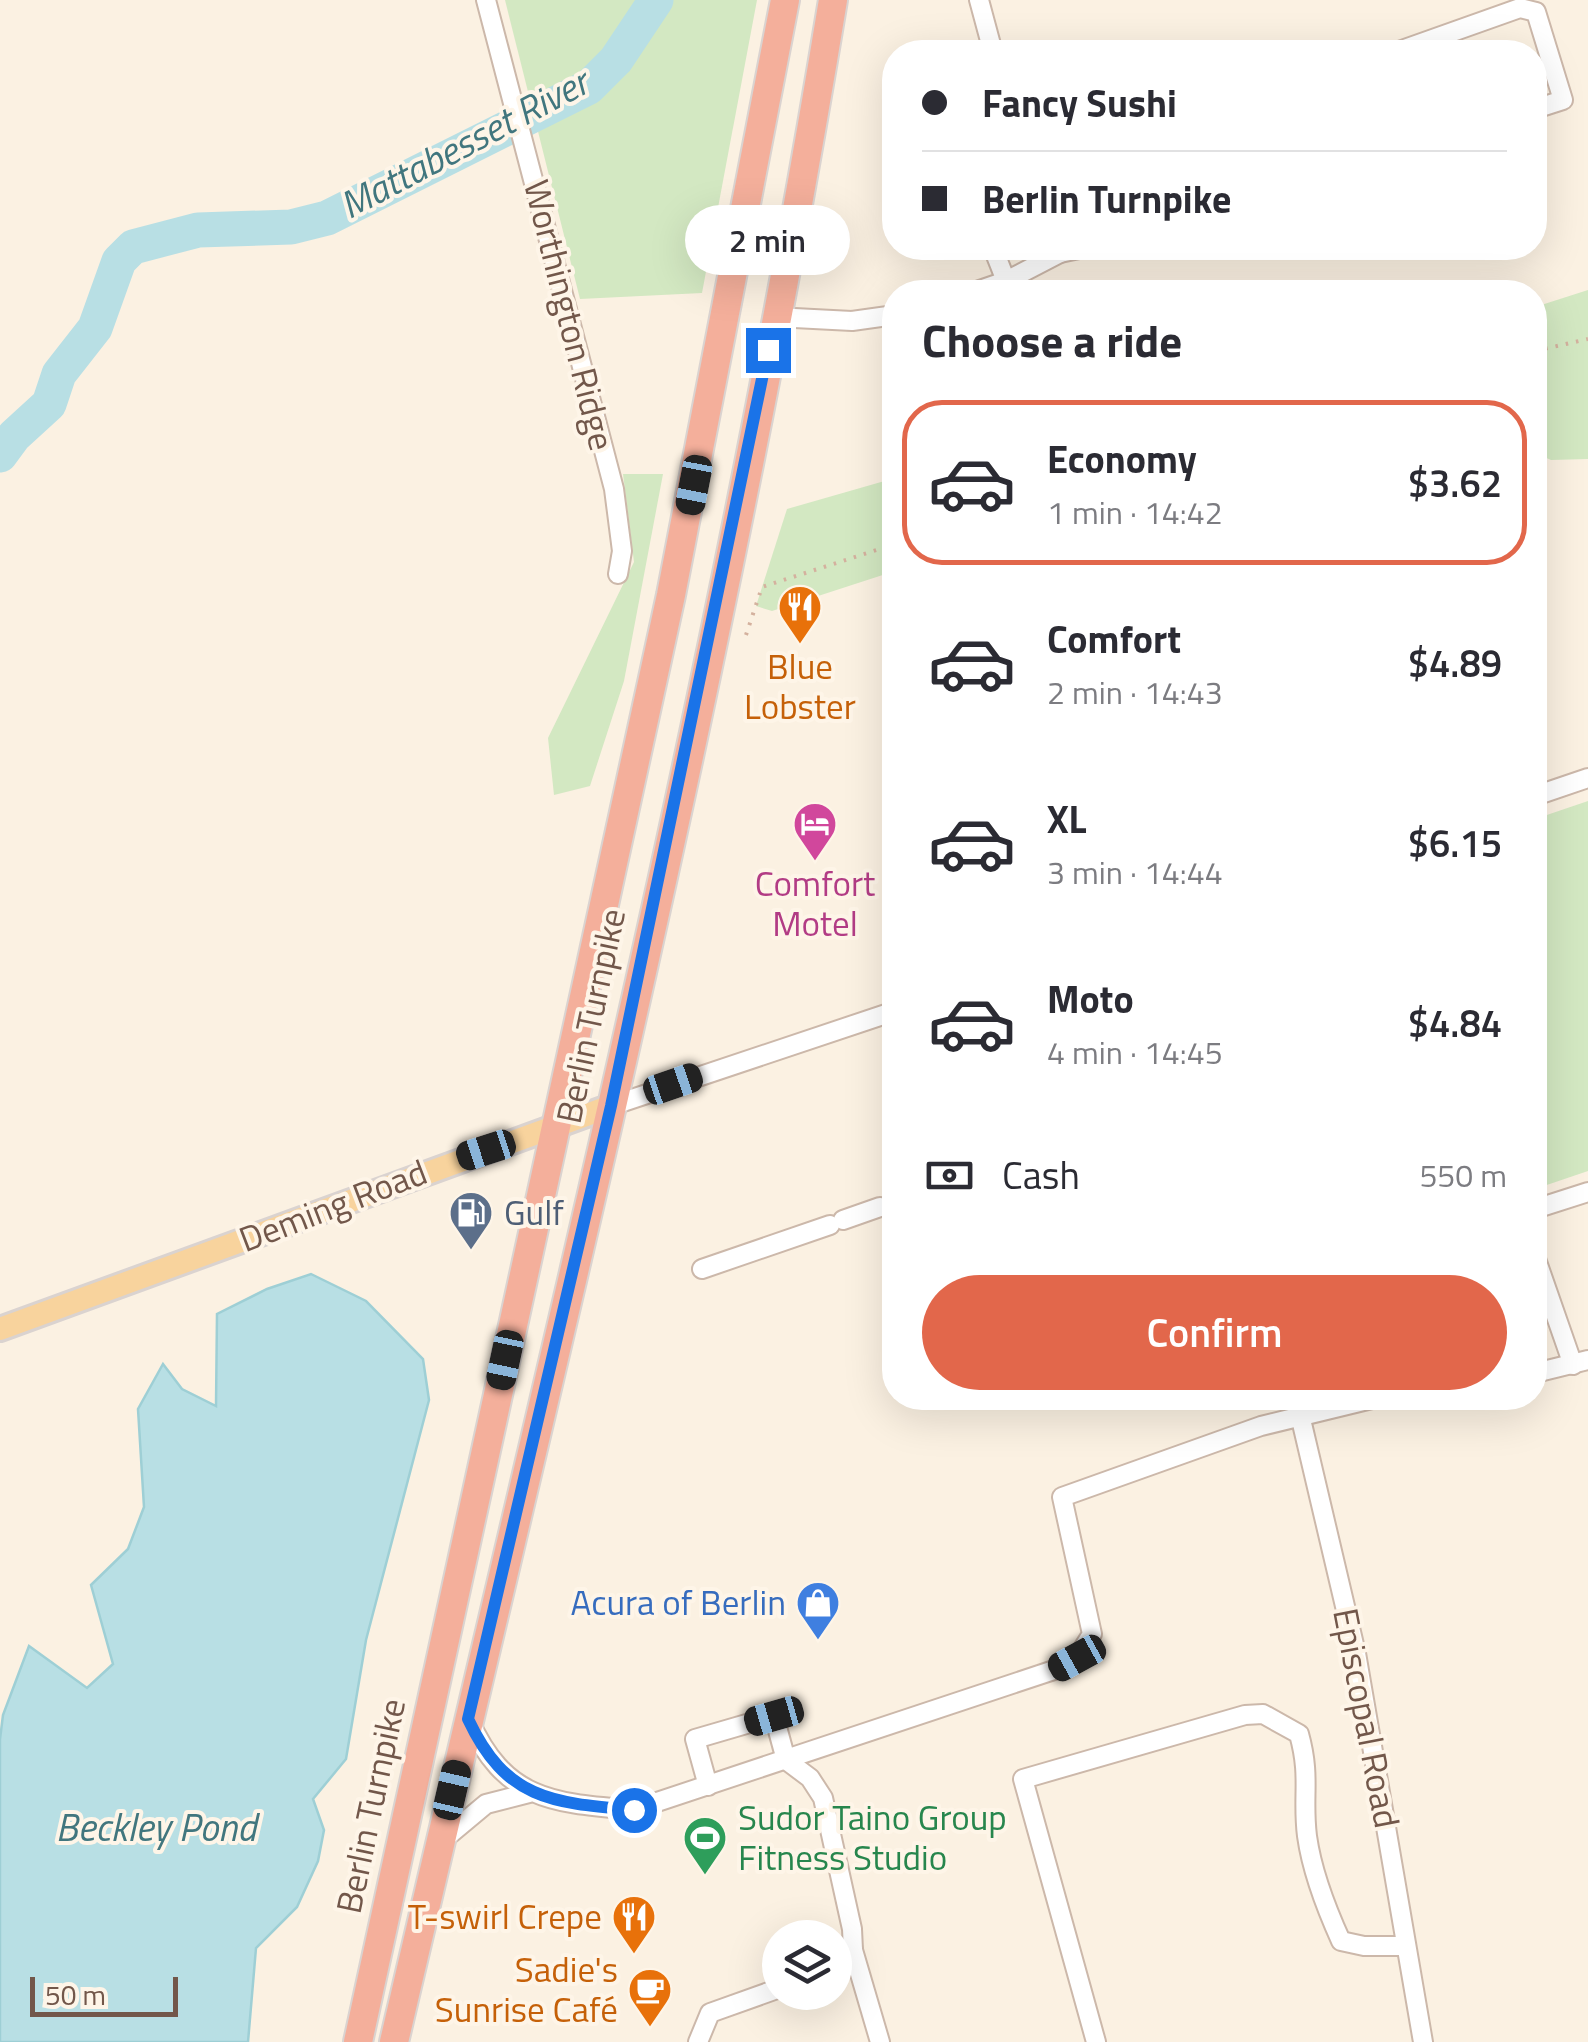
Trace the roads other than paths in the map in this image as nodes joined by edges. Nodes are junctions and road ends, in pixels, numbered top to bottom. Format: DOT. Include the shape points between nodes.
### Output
graph roads {
  1 [pos="486,0"];
  2 [pos="785,0"];
  3 [pos="833,0"];
  4 [pos="979,0"];
  5 [pos="990,40"];
  6 [pos="1430,40"];
  7 [pos="1545,40"];
  8 [pos="1547,48"];
  9 [pos="1547,105"];
  10 [pos="1042,260"];
  11 [pos="1009,280"];
  12 [pos="775,317"];
  13 [pos="882,317"];
  14 [pos="618,574"];
  15 [pos="1588,778"];
  16 [pos="1547,792"];
  17 [pos="882,1015"];
  18 [pos="611,1106"];
  19 [pos="560,1124"];
  20 [pos="1588,1192"];
  21 [pos="1547,1205"];
  22 [pos="880,1207"];
  23 [pos="702,1269"];
  24 [pos="1547,1285"];
  25 [pos="0,1329"];
  26 [pos="1580,1363"];
  27 [pos="1547,1370"];
  28 [pos="1292,1410"];
  29 [pos="1299,1410"];
  30 [pos="468,1719"];
  31 [pos="786,1760"];
  32 [pos="708,1786"];
  33 [pos="529,1793"];
  34 [pos="440,1842"];
  35 [pos="1406,1946"];
  36 [pos="853,1950"];
  37 [pos="762,1994"];
  38 [pos="358,2042"];
  39 [pos="394,2042"];
  40 [pos="698,2042"];
  41 [pos="880,2042"];
  42 [pos="1096,2042"];
  43 [pos="1422,2042"];
  1 -- 14 [label="street, Worthington Ridge" via="614,489 622,538"];
  2 -- 19 [label="highway, Berlin Turnpike" via="724,338"];
  3 -- 12 [label="highway, Berlin Turnpike"];
  4 -- 5 [label="street"];
  6 -- 7 [label="street" via="1520,8 1536,12"];
  8 -- 9 [label="street" via="1563,100"];
  10 -- 11 [label="street"];
  12 -- 13 [label="street"];
  12 -- 18 [label="highway, Berlin Turnpike"];
  15 -- 16 [label="street"];
  17 -- 18 [label="street, Deming Road"];
  18 -- 19 [label="main road, Deming Road"];
  18 -- 30 [label="highway, Berlin Turnpike"];
  19 -- 25 [label="main road, Deming Road"];
  19 -- 38 [label="highway, Berlin Turnpike"];
  20 -- 21 [label="street"];
  22 -- 23 [label="street"];
  24 -- 26 [label="street"];
  26 -- 27 [label="street"];
  28 -- 31 [label="street" via="1062,1498 1092,1634 1077,1658"];
  29 -- 35 [label="street, Episcopal Road" via="1356,1652"];
  30 -- 33 [label="street" via="498,1768"];
  30 -- 34 [label="highway, Berlin Turnpike"];
  31 -- 32 [label="street"];
  31 -- 32 [label="street" via="774,1716 695,1739"];
  31 -- 36 [label="street" via="823,1798"];
  32 -- 33 [label="street" via="634,1810 571,1805"];
  33 -- 34 [label="street" via="486,1804"];
  34 -- 39 [label="highway, Berlin Turnpike"];
  35 -- 42 [label="street" via="1341,1941 1324,1906 1307,1834 1309,1769 1298,1734 1263,1714 1022,1778"];
  35 -- 43 [label="street, Episcopal Road"];
  36 -- 41 [label="street"];
  37 -- 40 [label="street" via="710,2013"];
}
